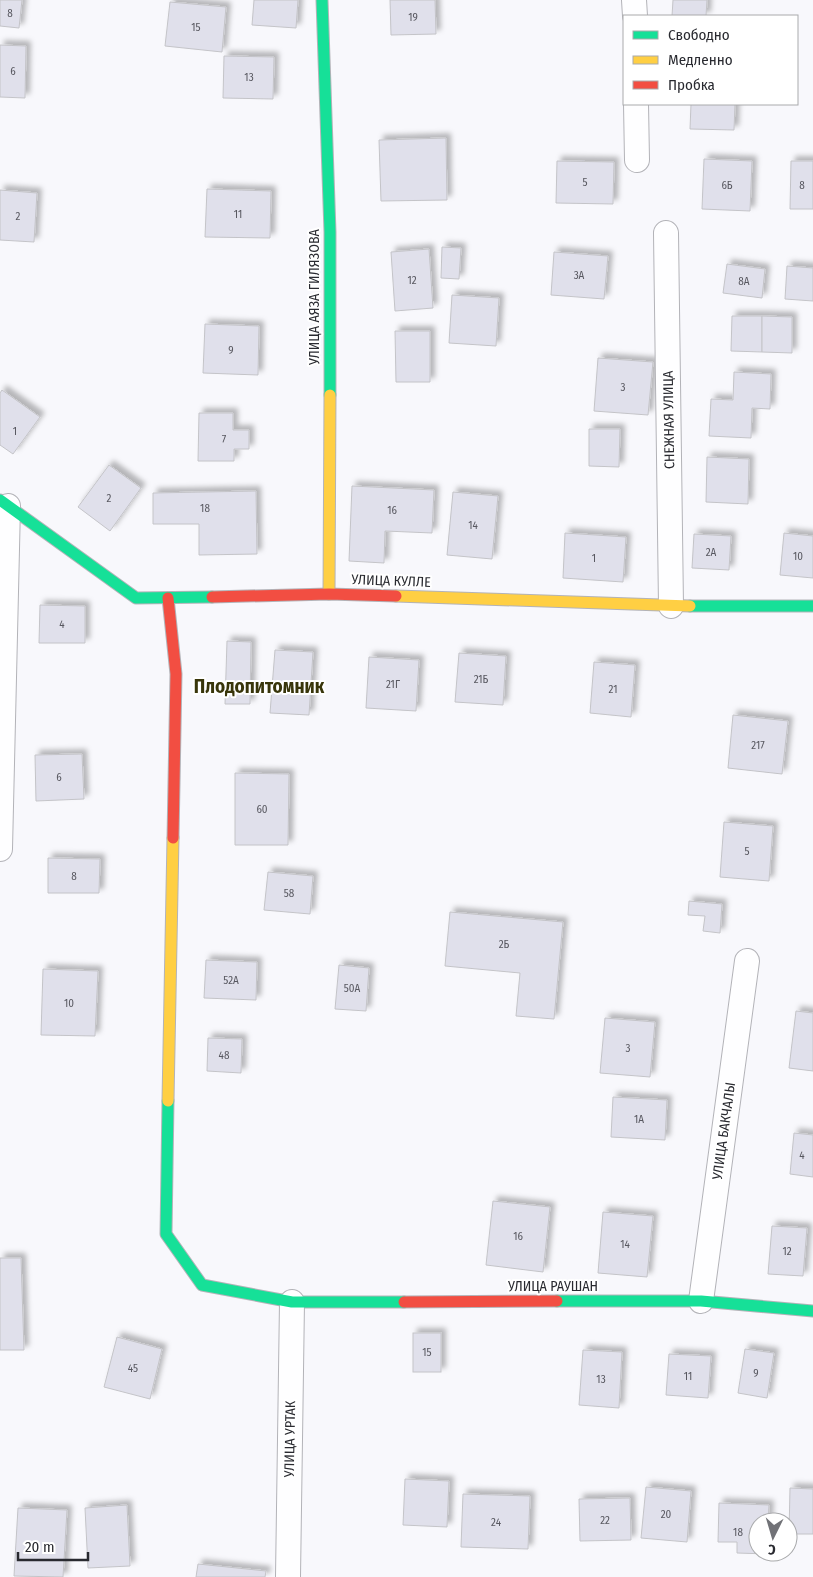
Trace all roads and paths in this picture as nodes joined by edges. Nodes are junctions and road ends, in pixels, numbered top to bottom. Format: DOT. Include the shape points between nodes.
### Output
graph roads {
  1 [pos="322,0"];
  2 [pos="634,0"];
  3 [pos="635,15"];
  4 [pos="636,105"];
  5 [pos="637,160"];
  6 [pos="666,233"];
  7 [pos="4,503"];
  8 [pos="329,594"];
  9 [pos="168,598"];
  10 [pos="671,606"];
  11 [pos="813,606"];
  12 [pos="0,849"];
  13 [pos="747,962"];
  14 [pos="701,1301"];
  15 [pos="292,1302"];
  16 [pos="813,1311"];
  17 [pos="288,1577"];
  1 -- 8 [label="street, УЛИЦА АЯЗА ГИЛЯЗОВА" via="330,232"];
  2 -- 3 [label="street"];
  4 -- 5 [label="street"];
  6 -- 10 [label="street, СНЕЖНАЯ УЛИЦА"];
  7 -- 9 [label="street, УЛИЦА КУЛЛЕ" via="136,598"];
  7 -- 12 [label="street"];
  8 -- 9 [label="street, УЛИЦА КУЛЛЕ"];
  8 -- 10 [label="street, УЛИЦА КУЛЛЕ"];
  9 -- 15 [label="street, УЛИЦА РАУШАН" via="176,674 166,1234 202,1285"];
  10 -- 11 [label="street, УЛИЦА КУЛЛЕ"];
  13 -- 14 [label="street, УЛИЦА БАКЧАЛЫ"];
  14 -- 15 [label="street, УЛИЦА РАУШАН"];
  14 -- 16 [label="street, УЛИЦА РАУШАН"];
  15 -- 17 [label="street, УЛИЦА УРТАК"];
}
